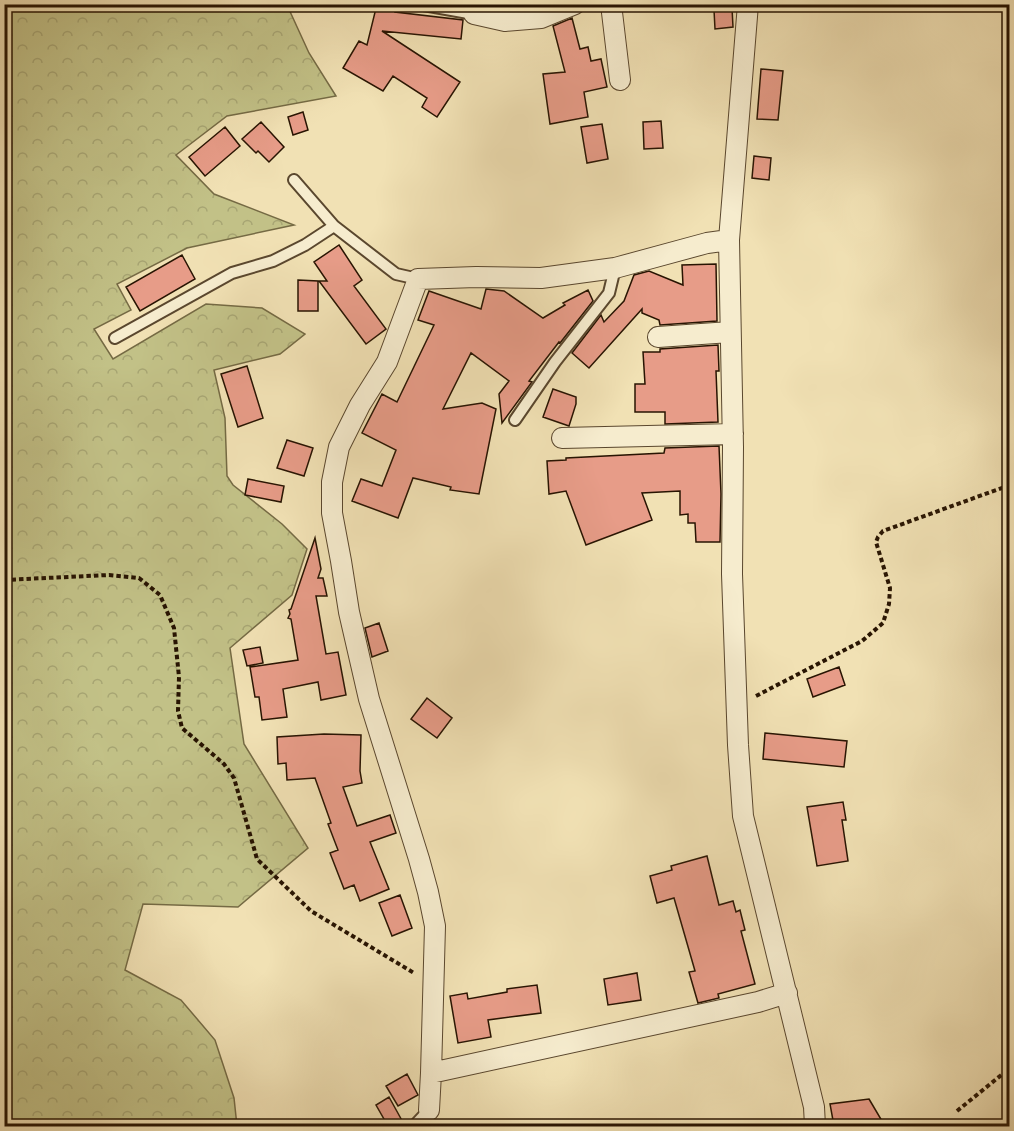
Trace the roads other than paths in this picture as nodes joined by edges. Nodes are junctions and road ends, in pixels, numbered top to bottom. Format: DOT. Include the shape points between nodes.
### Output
graph roads {
  1 [pos="418,4"];
  2 [pos="575,4"];
  3 [pos="611,4"];
  4 [pos="748,4"];
  5 [pos="474,14"];
  6 [pos="620,80"];
  7 [pos="294,180"];
  8 [pos="334,226"];
  9 [pos="729,240"];
  10 [pos="615,268"];
  11 [pos="418,279"];
  12 [pos="730,332"];
  13 [pos="658,337"];
  14 [pos="115,338"];
  15 [pos="514,420"];
  16 [pos="733,434"];
  17 [pos="562,438"];
  18 [pos="787,993"];
  19 [pos="431,1073"];
  20 [pos="429,1110"];
  21 [pos="414,1126"];
  22 [pos="815,1126"];
  1 -- 5 [label="lane"];
  2 -- 5 [label="street" via="532,19 505,21"];
  3 -- 6 [label="street"];
  4 -- 9 [label="street"];
  7 -- 8 [label="lane"];
  8 -- 11 [label="lane" via="396,274"];
  8 -- 14 [label="lane" via="273,261 232,273"];
  9 -- 10 [label="street"];
  9 -- 12 [label="street"];
  10 -- 11 [label="street" via="541,278"];
  10 -- 15 [label="lane" via="609,293"];
  11 -- 19 [label="street" via="387,362 339,447 332,482 332,513 369,699 435,926"];
  12 -- 13 [label="street"];
  12 -- 16 [label="street"];
  16 -- 17 [label="street"];
  16 -- 18 [label="street" via="732,574 743,816"];
  18 -- 19 [label="street"];
  18 -- 22 [label="street"];
  19 -- 20 [label="street"];
  20 -- 21 [label="lane"];
}
